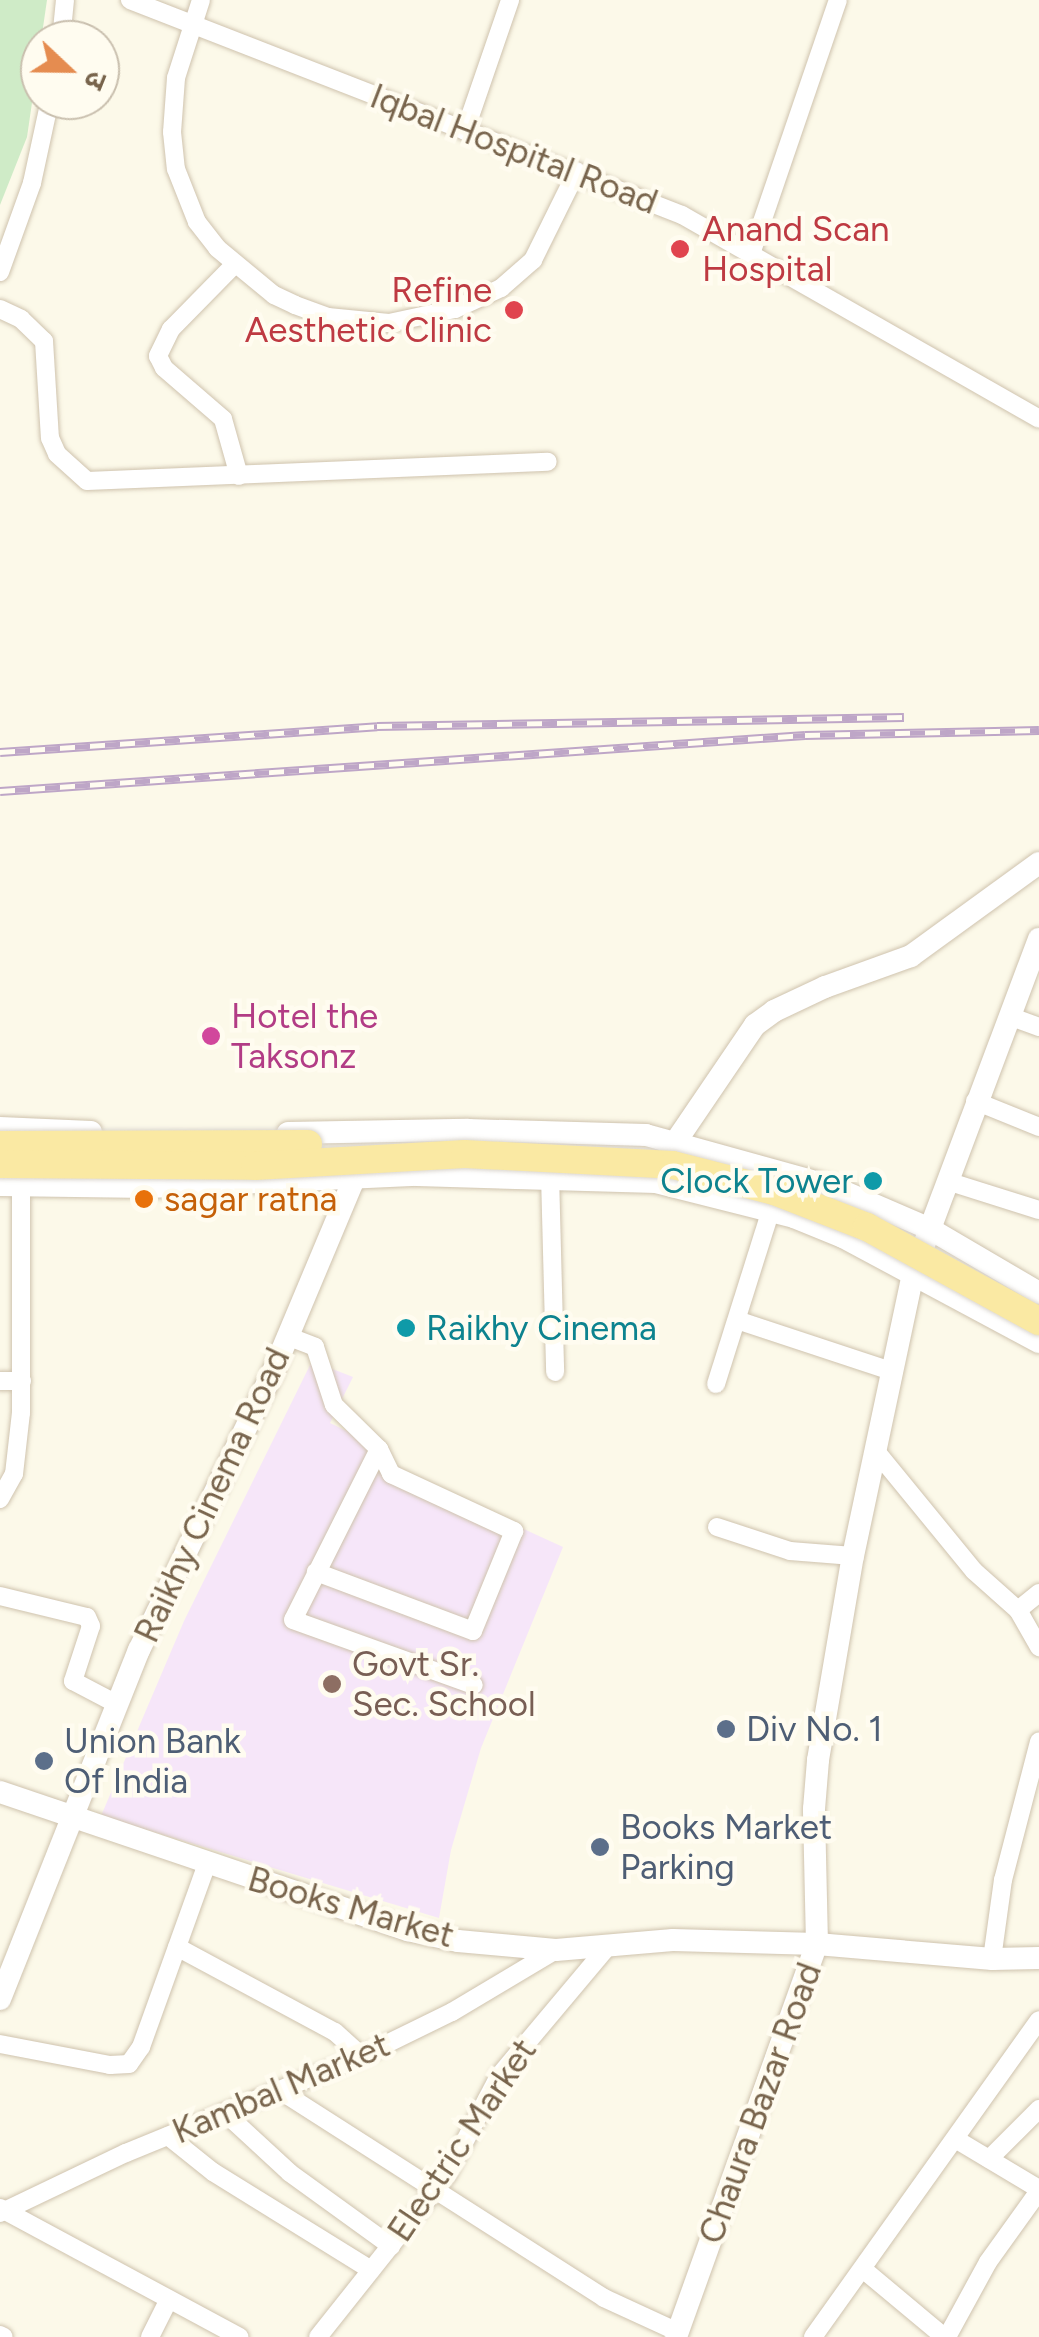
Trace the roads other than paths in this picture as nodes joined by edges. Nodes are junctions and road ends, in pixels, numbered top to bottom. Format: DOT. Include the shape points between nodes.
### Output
graph roads {
  1 [pos="130,0"];
  2 [pos="201,0"];
  3 [pos="510,0"];
  4 [pos="838,0"];
  5 [pos="189,26"];
  6 [pos="46,120"];
  7 [pos="465,132"];
  8 [pos="577,171"];
  9 [pos="752,250"];
  10 [pos="234,265"];
  11 [pos="0,272"];
  12 [pos="0,309"];
  13 [pos="1039,419"];
  14 [pos="548,462"];
  15 [pos="239,476"];
  16 [pos="1039,863"];
  17 [pos="1039,939"];
  18 [pos="1009,1016"];
  19 [pos="1039,1027"];
  20 [pos="975,1101"];
  21 [pos="1039,1127"];
  22 [pos="0,1128"];
  23 [pos="674,1141"];
  24 [pos="0,1144"];
  25 [pos="0,1164"];
  26 [pos="550,1175"];
  27 [pos="355,1177"];
  28 [pos="947,1181"];
  29 [pos="656,1182"];
  30 [pos="11,1185"];
  31 [pos="771,1210"];
  32 [pos="1039,1210"];
  33 [pos="930,1229"];
  34 [pos="0,1271"];
  35 [pos="20,1272"];
  36 [pos="913,1274"];
  37 [pos="1039,1293"];
  38 [pos="1039,1302"];
  39 [pos="737,1320"];
  40 [pos="1039,1321"];
  41 [pos="287,1336"];
  42 [pos="1039,1342"];
  43 [pos="891,1371"];
  44 [pos="555,1372"];
  45 [pos="22,1380"];
  46 [pos="0,1381"];
  47 [pos="716,1384"];
  48 [pos="379,1449"];
  49 [pos="875,1450"];
  50 [pos="0,1499"];
  51 [pos="718,1527"];
  52 [pos="853,1556"];
  53 [pos="316,1572"];
  54 [pos="1039,1593"];
  55 [pos="0,1596"];
  56 [pos="1018,1610"];
  57 [pos="1039,1647"];
  58 [pos="474,1685"];
  59 [pos="117,1704"];
  60 [pos="1039,1742"];
  61 [pos="0,1792"];
  62 [pos="74,1816"];
  63 [pos="208,1864"];
  64 [pos="817,1944"];
  65 [pos="608,1946"];
  66 [pos="177,1947"];
  67 [pos="556,1950"];
  68 [pos="1039,1958"];
  69 [pos="992,1959"];
  70 [pos="0,1999"];
  71 [pos="1039,2020"];
  72 [pos="0,2044"];
  73 [pos="362,2056"];
  74 [pos="278,2090"];
  75 [pos="1039,2109"];
  76 [pos="225,2112"];
  77 [pos="168,2136"];
  78 [pos="957,2140"];
  79 [pos="989,2159"];
  80 [pos="1039,2190"];
  81 [pos="436,2191"];
  82 [pos="1,2210"];
  83 [pos="391,2246"];
  84 [pos="372,2270"];
  85 [pos="864,2270"];
  86 [pos="169,2299"];
  87 [pos="677,2335"];
  88 [pos="150,2337"];
  89 [pos="240,2337"];
  90 [pos="318,2337"];
  91 [pos="813,2337"];
  92 [pos="945,2337"];
  1 -- 5 [label="street, Iqbal Hospital Road"];
  2 -- 5 [label="street"];
  3 -- 7 [label="street"];
  4 -- 9 [label="street"];
  5 -- 7 [label="street, Iqbal Hospital Road"];
  5 -- 10 [label="street" via="176,78 176,169 197,222"];
  6 -- 11 [label="street" via="32,184"];
  7 -- 8 [label="street, Iqbal Hospital Road"];
  8 -- 9 [label="street, Iqbal Hospital Road"];
  8 -- 10 [label="street" via="544,242 520,274 455,309 413,321 328,317 274,295"];
  9 -- 13 [label="street, Iqbal Hospital Road"];
  10 -- 15 [label="street" via="172,329 158,356 224,419"];
  12 -- 15 [label="street" via="44,342 47,426 57,454 75,474 92,482"];
  14 -- 15 [label="street"];
  16 -- 23 [label="street" via="912,956 774,1011 755,1026"];
  17 -- 18 [label="street, Chaura Bazar Road"];
  18 -- 19 [label="street"];
  18 -- 20 [label="street, Chaura Bazar Road"];
  20 -- 21 [label="street"];
  20 -- 28 [label="street, Chaura Bazar Road"];
  22 -- 23 [label="street" via="160,1136 533,1130"];
  23 -- 29 [label="street"];
  23 -- 33 [label="street" via="789,1171"];
  24 -- 38 [label="main road, bridge" via="222,1148 529,1138 660,1146 786,1179 844,1202 949,1249"];
  25 -- 40 [label="main road, bridge" via="255,1166 464,1154 673,1164 774,1191 867,1227"];
  26 -- 27 [label="street"];
  26 -- 29 [label="street"];
  26 -- 44 [label="street"];
  27 -- 30 [label="street" via="149,1188"];
  27 -- 41 [label="street, Raikhy Cinema Road"];
  28 -- 32 [label="street"];
  28 -- 33 [label="street, Chaura Bazar Road"];
  29 -- 31 [label="street"];
  30 -- 35 [label="street"];
  31 -- 36 [label="street"];
  31 -- 39 [label="street"];
  33 -- 36 [label="street, Chaura Bazar Road"];
  33 -- 37 [label="street"];
  34 -- 35 [label="street"];
  35 -- 45 [label="street"];
  36 -- 42 [label="street"];
  36 -- 43 [label="street, Chaura Bazar Road"];
  39 -- 43 [label="street"];
  39 -- 47 [label="street"];
  41 -- 48 [label="street" via="315,1348 334,1404"];
  41 -- 59 [label="street, Raikhy Cinema Road"];
  43 -- 49 [label="street, Chaura Bazar Road"];
  45 -- 46 [label="street"];
  45 -- 50 [label="street" via="14,1474"];
  48 -- 53 [label="street"];
  48 -- 53 [label="street" via="391,1474 514,1531 473,1631"];
  49 -- 52 [label="street, Chaura Bazar Road"];
  49 -- 56 [label="street" via="974,1571"];
  51 -- 52 [label="street" via="790,1551"];
  52 -- 64 [label="street, Chaura Bazar Road" via="818,1760"];
  53 -- 58 [label="street" via="293,1620"];
  54 -- 56 [label="street"];
  55 -- 59 [label="street" via="88,1617 91,1626 72,1681"];
  56 -- 57 [label="street"];
  59 -- 62 [label="street, Raikhy Cinema Road"];
  60 -- 69 [label="street"];
  61 -- 62 [label="street, Books Market"];
  62 -- 63 [label="street, Books Market"];
  62 -- 70 [label="street, Raikhy Cinema Road"];
  63 -- 66 [label="street"];
  63 -- 67 [label="street, Books Market" via="431,1936"];
  64 -- 65 [label="street, Books Market" via="673,1940"];
  64 -- 69 [label="street, Books Market"];
  64 -- 87 [label="street, Chaura Bazar Road"];
  65 -- 67 [label="street, Books Market"];
  65 -- 81 [label="street, Electric Market" via="499,2076"];
  66 -- 72 [label="street" via="129,2064"];
  66 -- 73 [label="street" via="334,2032"];
  67 -- 73 [label="street, Kambal Market"];
  68 -- 69 [label="street, Books Market"];
  71 -- 78 [label="street"];
  73 -- 74 [label="street, Kambal Market"];
  74 -- 76 [label="street, Kambal Market"];
  74 -- 81 [label="street"];
  75 -- 79 [label="street"];
  76 -- 77 [label="street, Kambal Market"];
  76 -- 83 [label="street" via="290,2174"];
  77 -- 82 [label="street, Kambal Market"];
  77 -- 84 [label="street" via="213,2172"];
  78 -- 79 [label="street"];
  78 -- 85 [label="street"];
  79 -- 80 [label="street"];
  80 -- 92 [label="street"];
  81 -- 83 [label="street, Electric Market"];
  81 -- 87 [label="street" via="604,2298"];
  82 -- 86 [label="street"];
  83 -- 84 [label="street, Electric Market"];
  84 -- 90 [label="street, Electric Market"];
  85 -- 91 [label="street"];
  85 -- 92 [label="street"];
  86 -- 88 [label="street"];
  86 -- 89 [label="street"];
}
